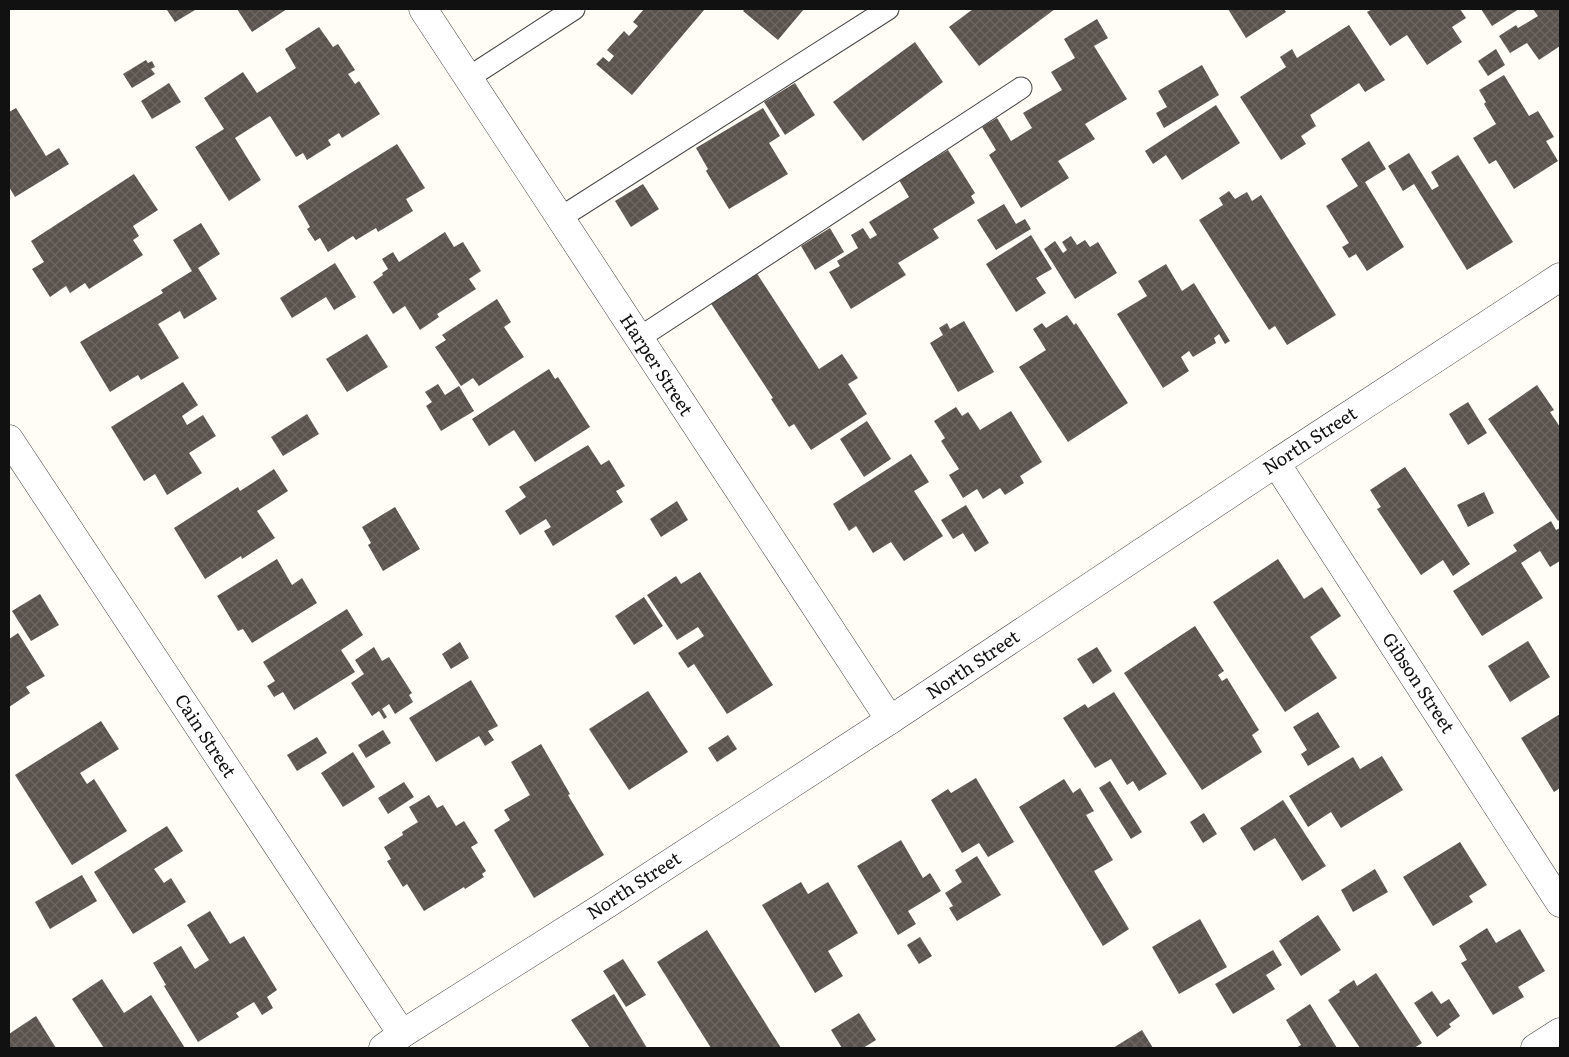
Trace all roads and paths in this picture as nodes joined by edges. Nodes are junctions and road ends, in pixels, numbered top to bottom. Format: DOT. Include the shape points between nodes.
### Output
graph roads {
  1 [pos="423,9"];
  2 [pos="574,9"];
  3 [pos="888,9"];
  4 [pos="468,78"];
  5 [pos="1021,88"];
  6 [pos="560,218"];
  7 [pos="1560,277"];
  8 [pos="638,338"];
  9 [pos="9,439"];
  10 [pos="1276,463"];
  11 [pos="890,720"];
  12 [pos="1560,903"];
  13 [pos="1560,1032"];
  14 [pos="393,1041"];
  15 [pos="1535,1048"];
  1 -- 4 [label="street, Harper Street"];
  2 -- 4 [label="lane"];
  3 -- 6 [label="lane"];
  4 -- 6 [label="street, Harper Street"];
  5 -- 8 [label="lane"];
  6 -- 8 [label="street, Harper Street"];
  7 -- 10 [label="street, North Street"];
  8 -- 11 [label="street, Harper Street"];
  9 -- 14 [label="street, Cain Street"];
  10 -- 11 [label="street, North Street"];
  10 -- 12 [label="street, Gibson Street"];
  11 -- 14 [label="street, North Street"];
  13 -- 15 [label="street"];
}
